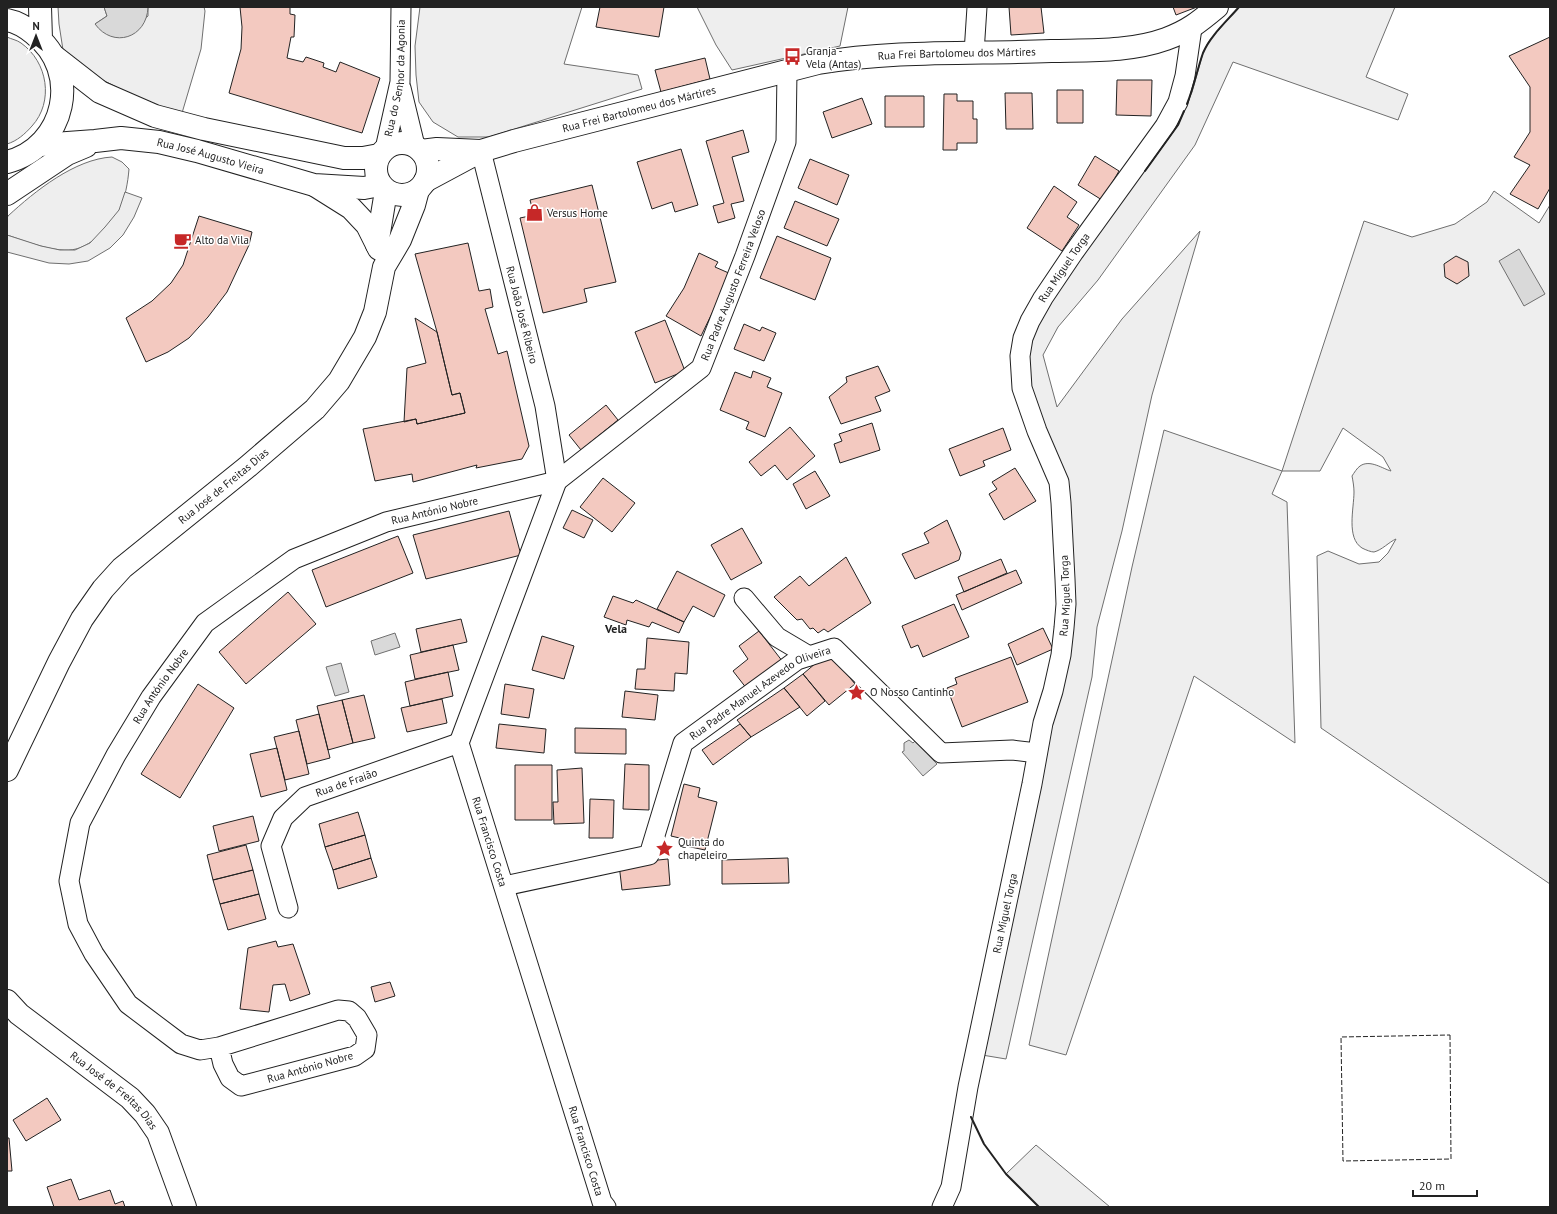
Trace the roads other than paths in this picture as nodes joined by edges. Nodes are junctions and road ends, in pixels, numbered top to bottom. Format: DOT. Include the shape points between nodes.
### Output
graph roads {
  1 [pos="40,7"];
  2 [pos="401,7"];
  3 [pos="977,7"];
  4 [pos="1217,7"];
  5 [pos="7,20"];
  6 [pos="1192,28"];
  7 [pos="41,39"];
  8 [pos="974,54"];
  9 [pos="55,57"];
  10 [pos="787,71"];
  11 [pos="400,82"];
  12 [pos="95,142"];
  13 [pos="40,145"];
  14 [pos="418,148"];
  15 [pos="481,151"];
  16 [pos="382,152"];
  17 [pos="11,166"];
  18 [pos="314,185"];
  19 [pos="422,186"];
  20 [pos="383,188"];
  21 [pos="7,194"];
  22 [pos="377,245"];
  23 [pos="384,267"];
  24 [pos="557,481"];
  25 [pos="744,598"];
  26 [pos="809,656"];
  27 [pos="459,743"];
  28 [pos="1037,753"];
  29 [pos="7,770"];
  30 [pos="504,886"];
  31 [pos="288,908"];
  32 [pos="7,1001"];
  33 [pos="218,1047"];
  34 [pos="599,1205"];
  35 [pos="185,1207"];
  36 [pos="942,1207"];
  1 -- 7 [label="main road"];
  2 -- 11 [label="street, Rua do Senhor da Agonia"];
  3 -- 8 [label="street"];
  4 -- 6 [label="main road, Rua Frei Bartolomeu dos Mártires"];
  5 -- 7 [label="main road" via="27,28"];
  6 -- 8 [label="main road, Rua Frei Bartolomeu dos Mártires" via="1139,47"];
  6 -- 28 [label="street, Rua Miguel Torga" via="1185,76 1178,102 1166,126 1083,239 1048,291 1023,338 1020,356 1022,388 1059,482 1066,604 1061,655"];
  7 -- 9 [label="main road"];
  8 -- 10 [label="main road, Rua Frei Bartolomeu dos Mártires" via="850,58"];
  9 -- 13 [label="main road" via="62,80 62,104 54,126"];
  9 -- 16 [label="main road" via="100,92 156,116 204,129 344,158 363,158"];
  10 -- 15 [label="main road, Rua Frei Bartolomeu dos Mártires"];
  10 -- 24 [label="street, Rua Padre Augusto Ferreira Veloso" via="786,142 701,368"];
  11 -- 14 [label="street"];
  11 -- 16 [label="street, Rua do Senhor da Agonia"];
  12 -- 13 [label="main road, Rua José Augusto Vieira"];
  12 -- 18 [label="main road, Rua José Augusto Vieira" via="121,138 160,142"];
  12 -- 21 [label="main road" via="67,154"];
  13 -- 17 [label="main road"];
  14 -- 15 [label="main road, Rua Frei Bartolomeu dos Mártires"];
  14 -- 16 [label="main road" via="407,143 399,143"];
  14 -- 19 [label="main road" via="426,157 428,165 428,173"];
  15 -- 19 [label="main road, Rua Frei Bartolomeu dos Mártires"];
  15 -- 24 [label="street, Rua João José Ribeiro" via="545,406"];
  16 -- 20 [label="main road" via="375,170 376,178"];
  18 -- 20 [label="main road, Rua José Augusto Vieira"];
  18 -- 22 [label="main road" via="351,208 367,225"];
  19 -- 20 [label="main road" via="411,194 402,196 394,195"];
  19 -- 23 [label="main road, Rua José de Freitas Dias" via="400,240"];
  20 -- 22 [label="main road"];
  22 -- 23 [label="main road"];
  23 -- 29 [label="main road, Rua José de Freitas Dias" via="376,312 365,337 339,381 315,409 122,568 82,619"];
  24 -- 27 [label="street"];
  24 -- 33 [label="street, Rua António Nobre" via="386,522 294,559 205,623 151,698 116,755 80,822 69,881 78,924 94,954 128,1004 181,1044 200,1050"];
  25 -- 26 [label="street" via="777,637"];
  26 -- 28 [label="street, Rua Padre Manuel Azevedo Oliveira" via="834,648 941,753 1012,750"];
  26 -- 30 [label="street, Rua Padre Manuel Azevedo Oliveira" via="797,660 684,743 649,855"];
  27 -- 30 [label="street, Rua Francisco Costa"];
  27 -- 31 [label="street, Rua de Fraião" via="306,797 283,818 271,846"];
  28 -- 36 [label="street, Rua Miguel Torga" via="1031,792 968,1087 950,1187"];
  30 -- 34 [label="street, Rua Francisco Costa"];
  32 -- 35 [label="main road, Rua José de Freitas Dias" via="19,1014 130,1098 145,1114 158,1133"];
  33 -- 33 [label="street, Rua António Nobre" via="230,1078 241,1086 355,1056 365,1049 367,1035 357,1018 349,1011 338,1010"];
}
